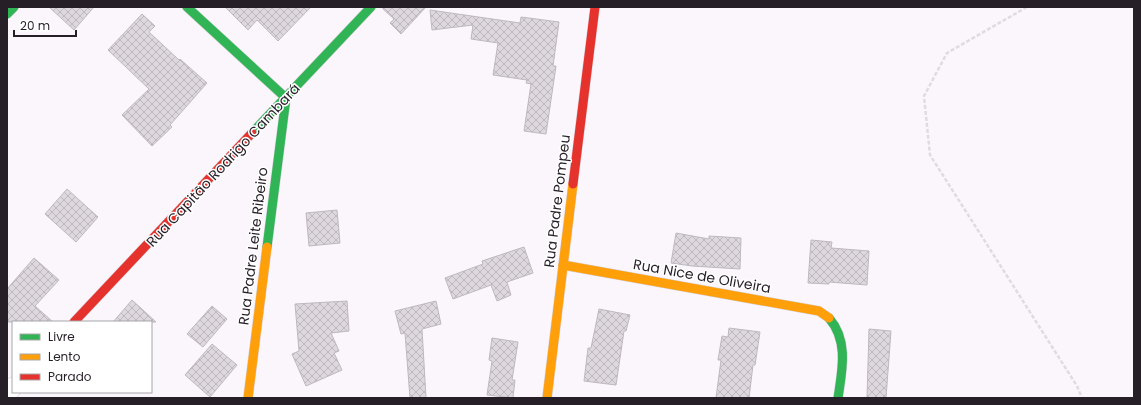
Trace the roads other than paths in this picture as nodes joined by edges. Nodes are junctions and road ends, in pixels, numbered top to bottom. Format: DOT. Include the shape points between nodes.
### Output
graph roads {
  1 [pos="14,7"];
  2 [pos="187,7"];
  3 [pos="371,7"];
  4 [pos="595,7"];
  5 [pos="7,14"];
  6 [pos="286,98"];
  7 [pos="563,265"];
  8 [pos="75,321"];
  9 [pos="248,398"];
  10 [pos="547,398"];
  11 [pos="838,398"];
  1 -- 5 [label="street"];
  2 -- 6 [label="street"];
  3 -- 6 [label="street, Rua Capitão Rodrigo Cambará"];
  4 -- 7 [label="street, Rua Padre Pompeu"];
  6 -- 8 [label="street, Rua Capitão Rodrigo Cambará"];
  6 -- 9 [label="street, Rua Padre Leite Ribeiro"];
  7 -- 10 [label="street, Rua Padre Pompeu"];
  7 -- 11 [label="street, Rua Nice de Oliveira" via="819,311 832,322 843,350"];
}
